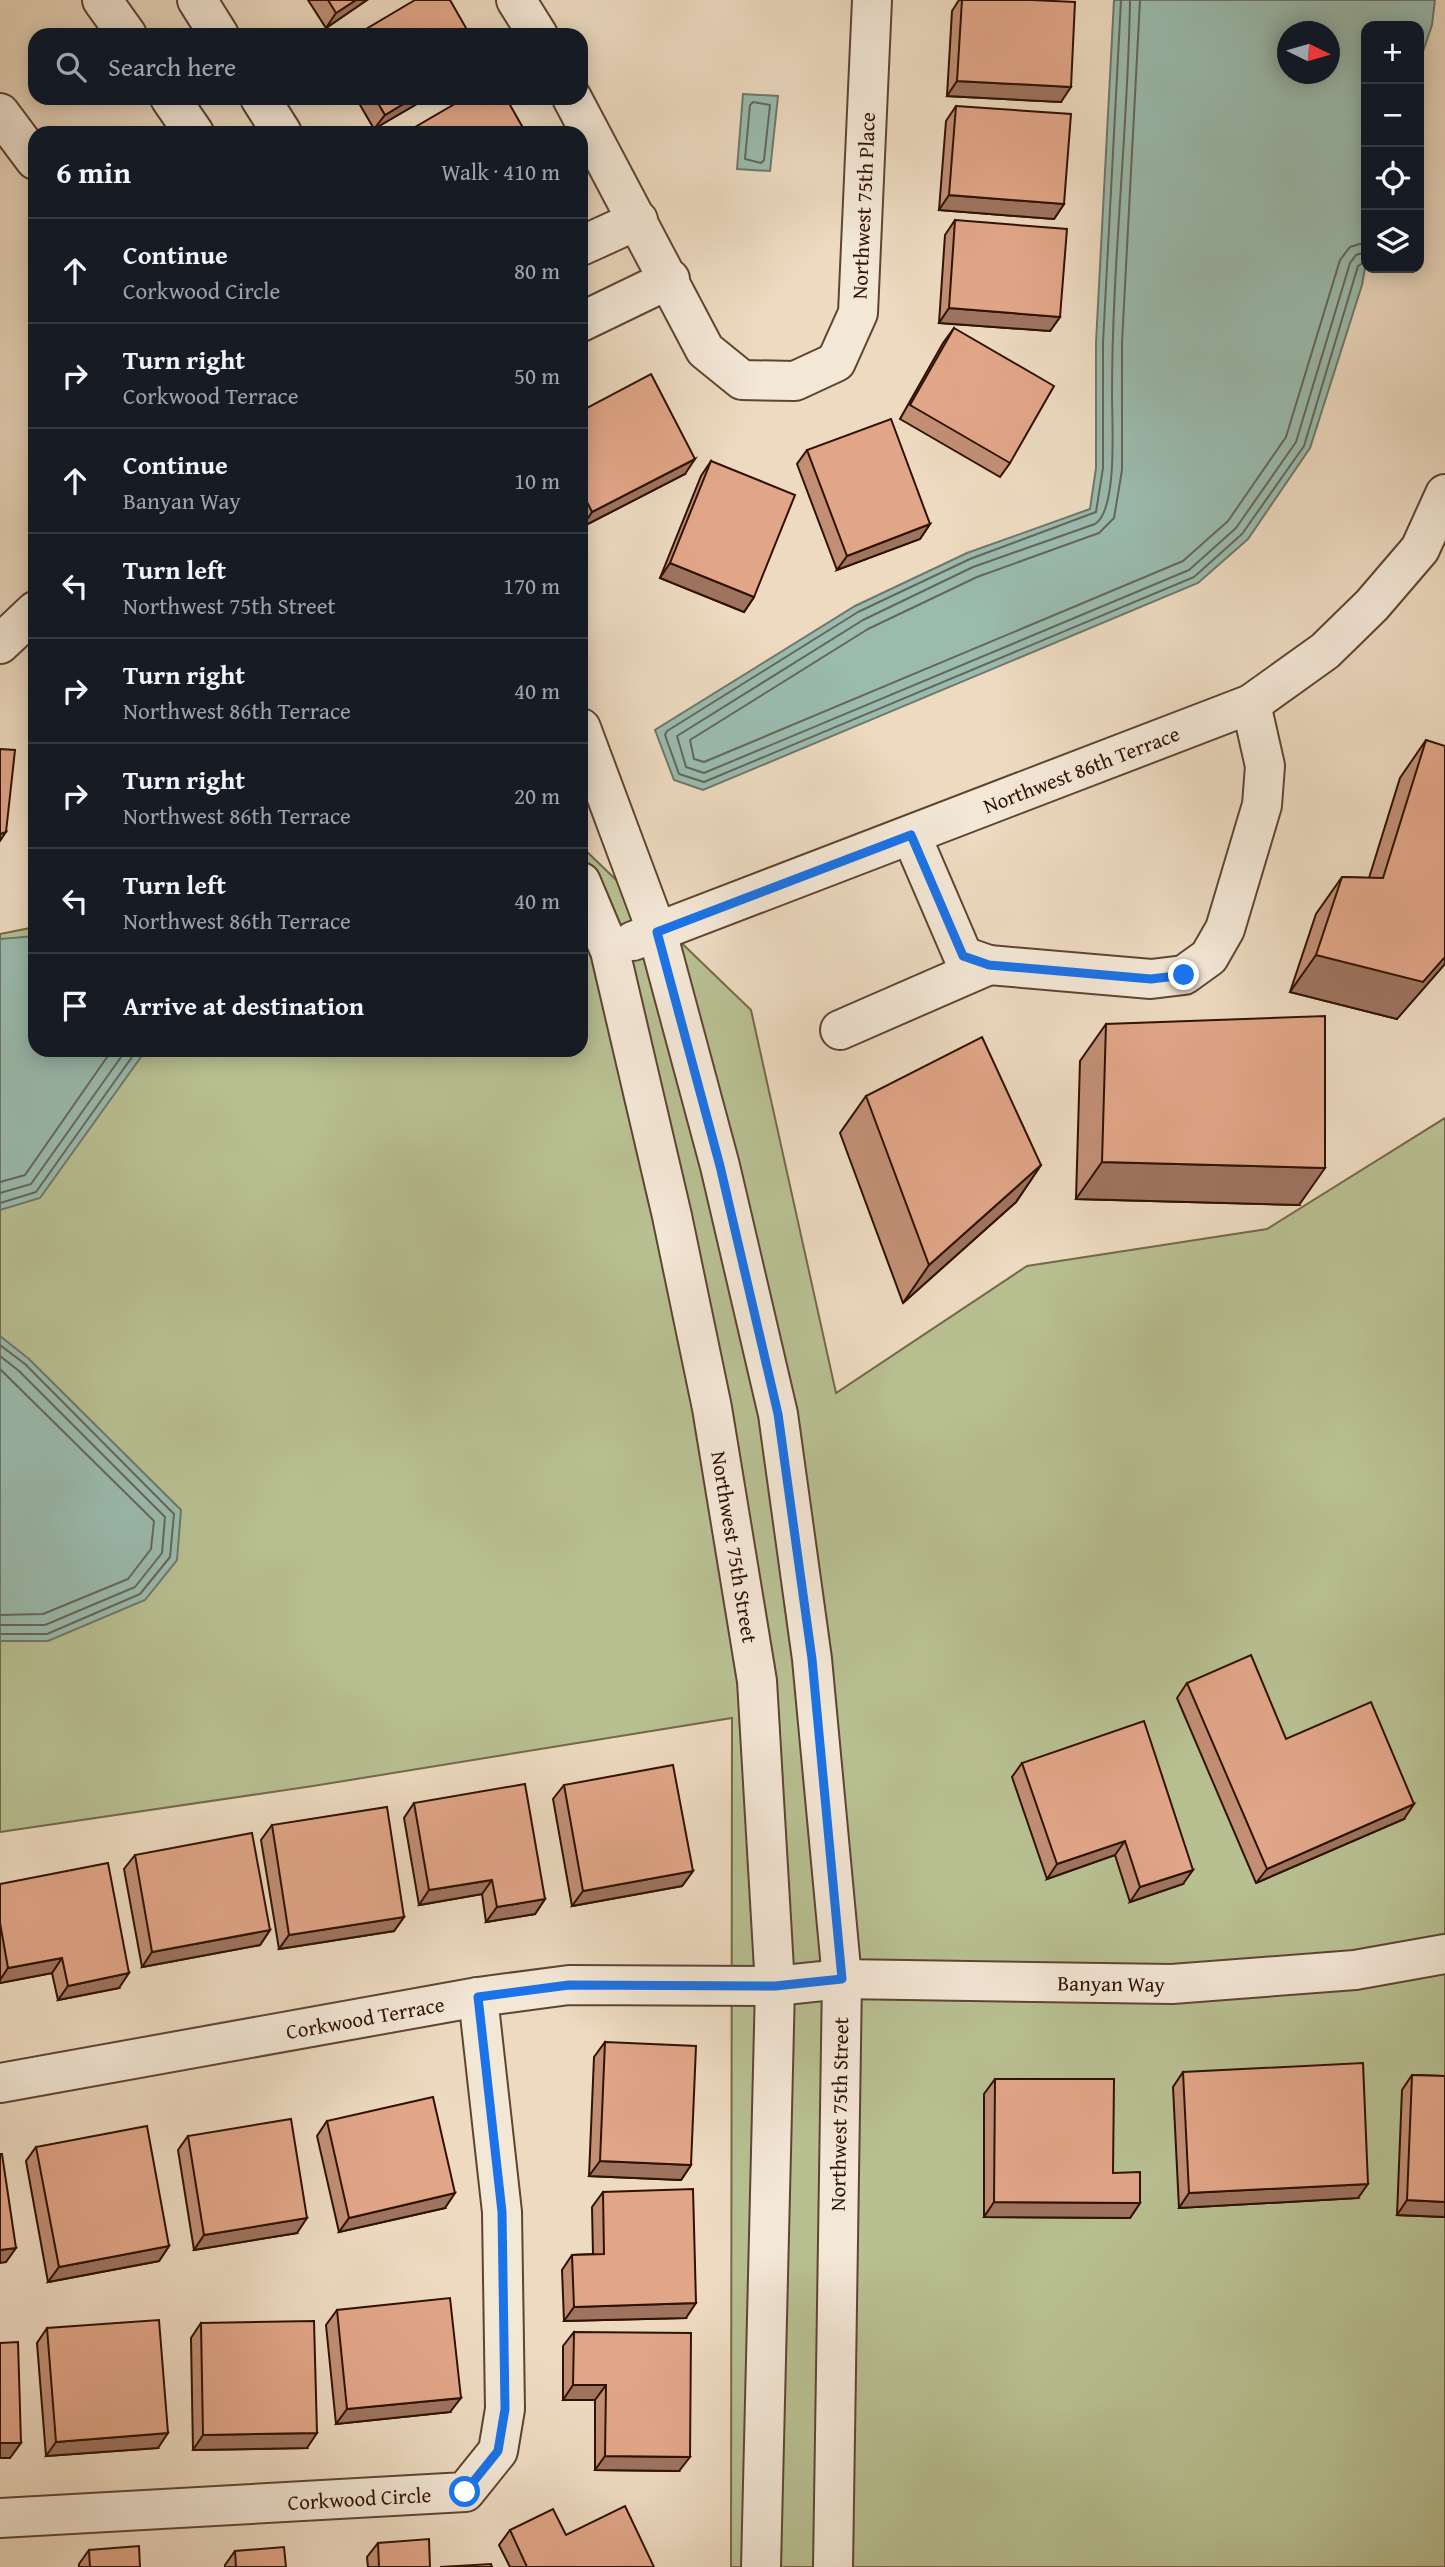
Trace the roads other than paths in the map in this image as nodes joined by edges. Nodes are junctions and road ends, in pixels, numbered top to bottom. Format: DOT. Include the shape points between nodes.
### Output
graph roads {
  1 [pos="102,0"];
  2 [pos="197,0"];
  3 [pos="516,0"];
  4 [pos="872,0"];
  5 [pos="122,28"];
  6 [pos="215,28"];
  7 [pos="534,28"];
  8 [pos="175,105"];
  9 [pos="264,105"];
  10 [pos="576,105"];
  11 [pos="0,113"];
  12 [pos="189,126"];
  13 [pos="278,126"];
  14 [pos="587,126"];
  15 [pos="588,128"];
  16 [pos="28,151"];
  17 [pos="638,220"];
  18 [pos="588,243"];
  19 [pos="670,279"];
  20 [pos="588,319"];
  21 [pos="1445,494"];
  22 [pos="1433,552"];
  23 [pos="28,621"];
  24 [pos="14,641"];
  25 [pos="1251,704"];
  26 [pos="588,747"];
  27 [pos="911,835"];
  28 [pos="588,899"];
  29 [pos="657,932"];
  30 [pos="610,951"];
  31 [pos="989,965"];
  32 [pos="840,1030"];
  33 [pos="1445,1954"];
  34 [pos="842,1979"];
  35 [pos="775,1986"];
  36 [pos="478,1997"];
  37 [pos="0,2083"];
  38 [pos="0,2518"];
  39 [pos="761,2567"];
  40 [pos="833,2567"];
  1 -- 5 [label="street"];
  2 -- 6 [label="street"];
  3 -- 7 [label="street"];
  4 -- 19 [label="street, Northwest 75th Place" via="858,313 836,362 795,381 742,380 705,350"];
  8 -- 12 [label="street"];
  9 -- 13 [label="street"];
  10 -- 14 [label="street"];
  11 -- 16 [label="street"];
  15 -- 17 [label="street"];
  17 -- 18 [label="street"];
  17 -- 19 [label="street"];
  19 -- 20 [label="street"];
  21 -- 22 [label="street, Northwest 86th Terrace"];
  22 -- 25 [label="street, Northwest 86th Terrace" via="1325,651"];
  23 -- 24 [label="street"];
  25 -- 27 [label="street, Northwest 86th Terrace"];
  25 -- 31 [label="street" via="1265,766 1262,805 1225,929 1209,957 1184,975 1151,979"];
  26 -- 29 [label="street, Northwest 75th Street"];
  27 -- 29 [label="street, Northwest 86th Terrace"];
  27 -- 31 [label="street" via="963,956"];
  28 -- 30 [label="street, Northwest 75th Street"];
  29 -- 30 [label="street, Northwest 86th Terrace"];
  29 -- 34 [label="street, Northwest 75th Street" via="720,1166 778,1414 812,1659"];
  30 -- 35 [label="street, Northwest 75th Street" via="712,1408 757,1681"];
  31 -- 32 [label="street"];
  33 -- 34 [label="street, Banyan Way" via="1355,1970 1172,1984"];
  34 -- 35 [label="street, Banyan Way"];
  34 -- 40 [label="street, Northwest 75th Street"];
  35 -- 36 [label="street, Corkwood Terrace" via="569,1985"];
  35 -- 39 [label="street, Northwest 75th Street"];
  36 -- 37 [label="street, Corkwood Terrace"];
  36 -- 38 [label="street, Corkwood Circle" via="502,2212 505,2409 498,2451 465,2492"];
}
